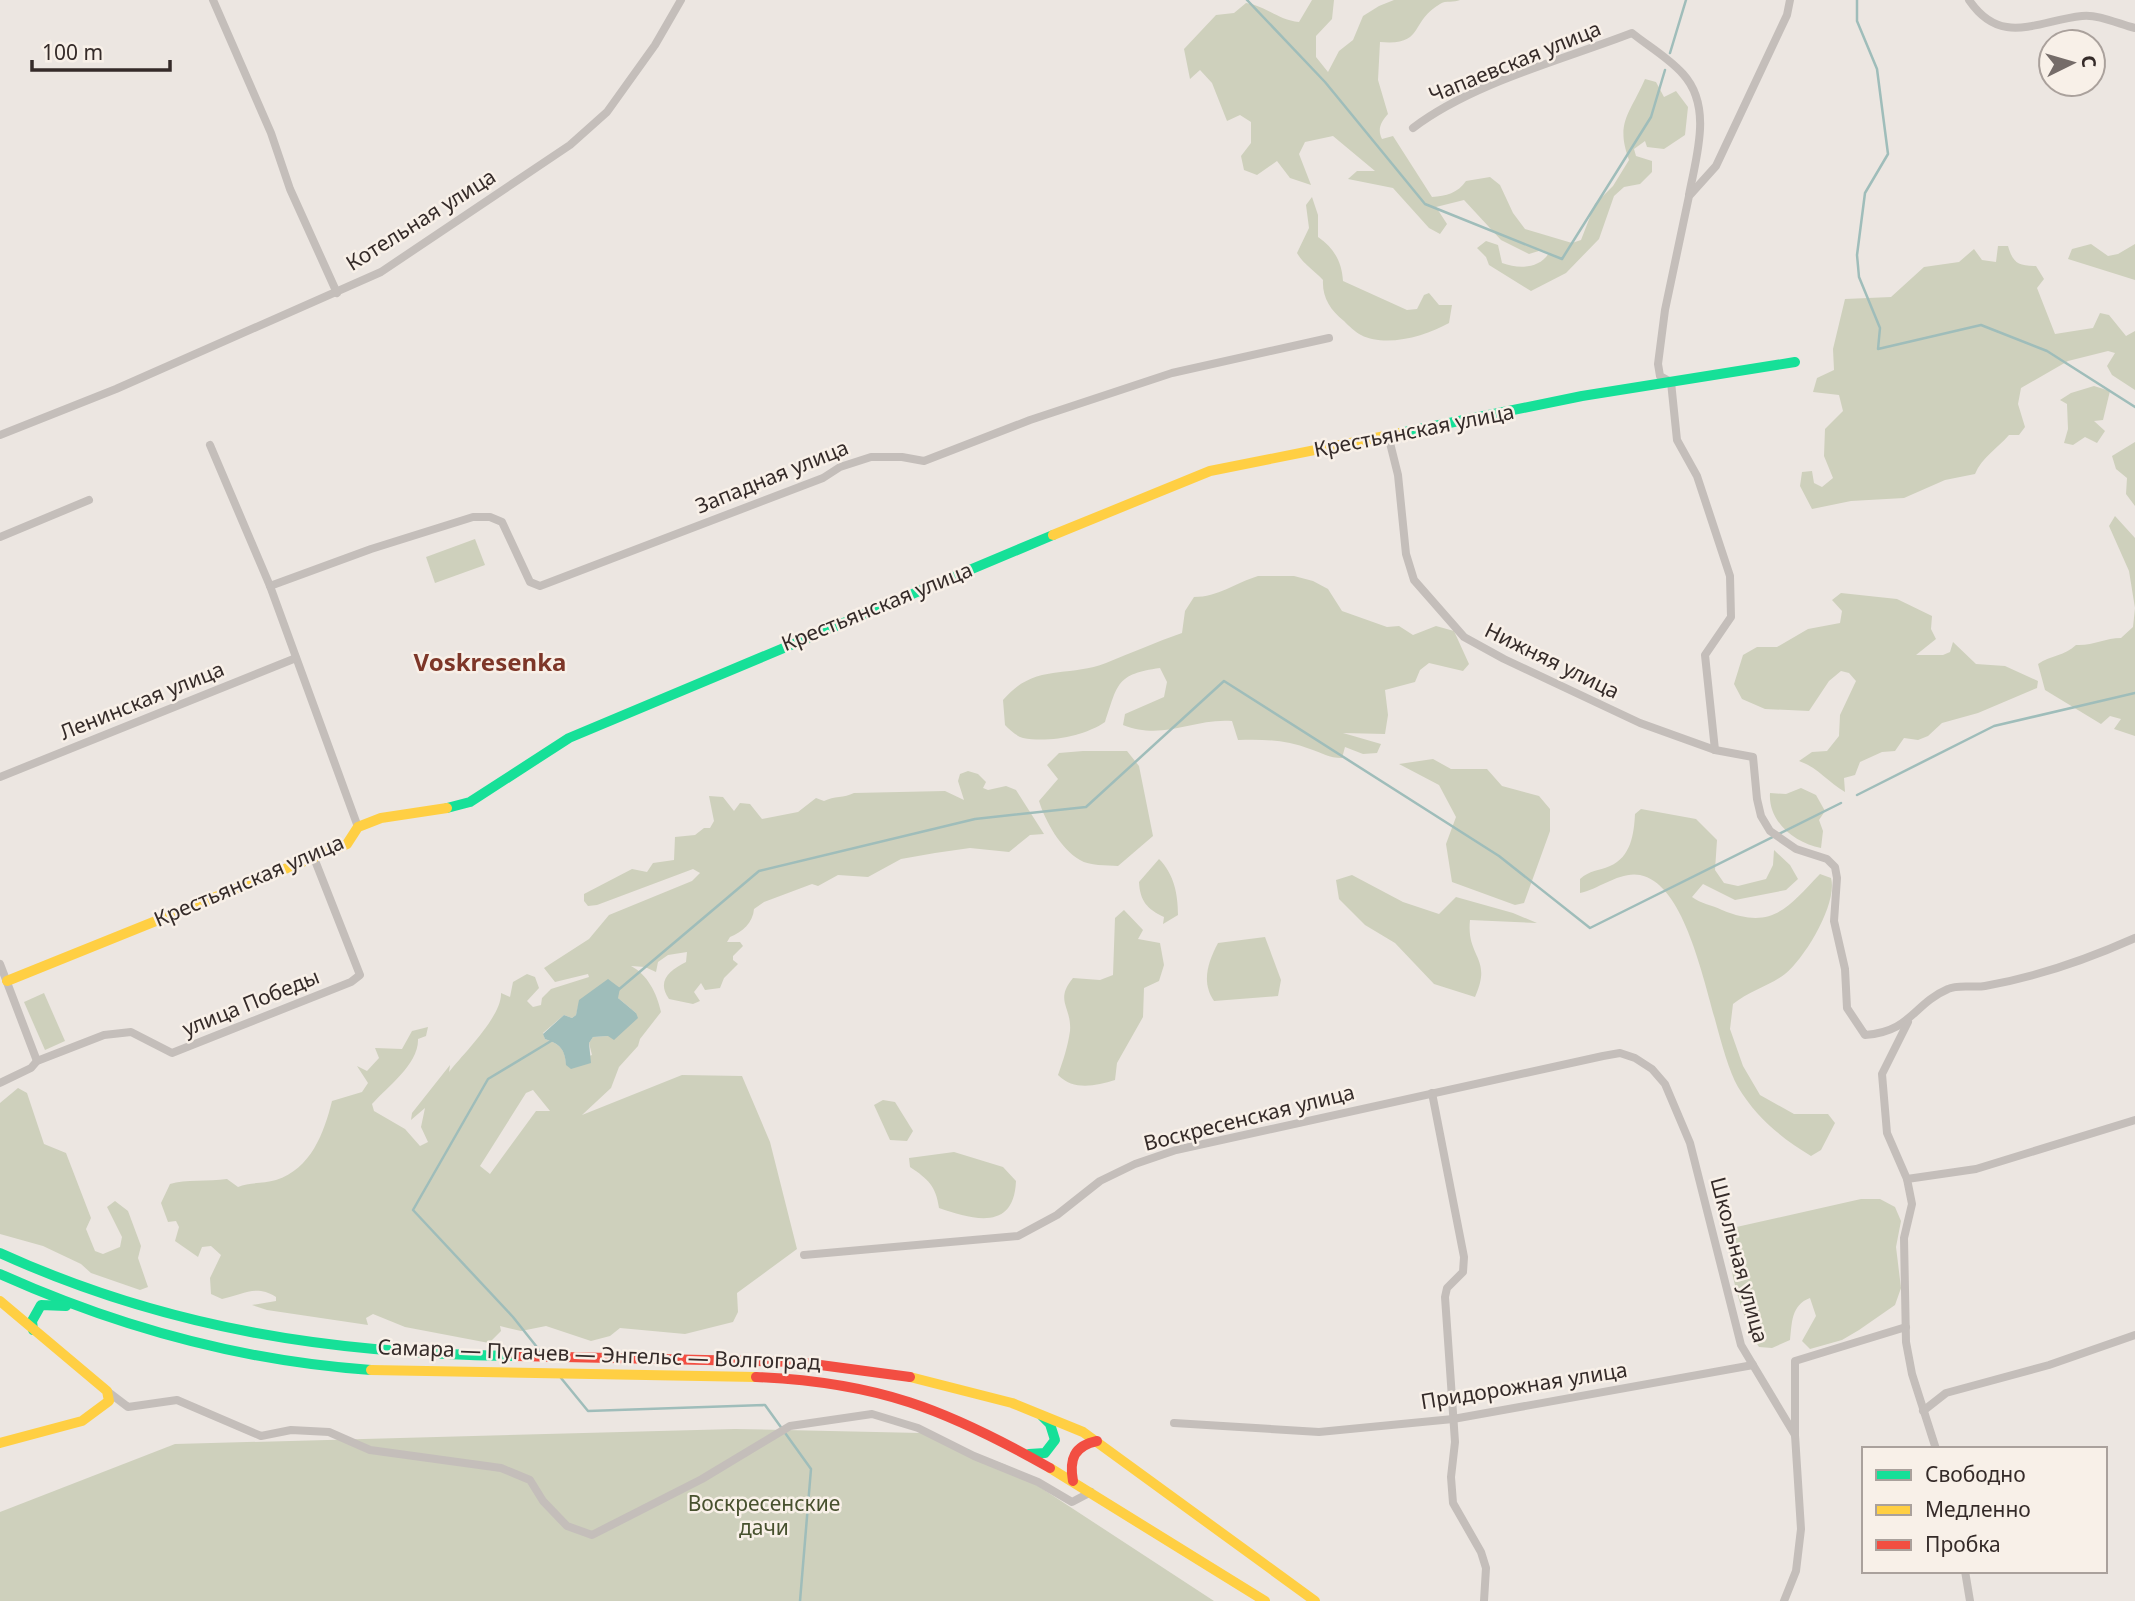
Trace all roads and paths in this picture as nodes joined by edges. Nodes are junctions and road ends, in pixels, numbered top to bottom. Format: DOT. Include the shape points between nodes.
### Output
graph roads {
  1 [pos="213,0"];
  2 [pos="681,0"];
  3 [pos="1790,0"];
  4 [pos="1969,0"];
  5 [pos="2135,28"];
  6 [pos="1413,128"];
  7 [pos="1689,195"];
  8 [pos="337,293"];
  9 [pos="1329,338"];
  10 [pos="1795,362"];
  11 [pos="1671,382"];
  12 [pos="0,435"];
  13 [pos="1388,435"];
  14 [pos="210,445"];
  15 [pos="89,500"];
  16 [pos="0,537"];
  17 [pos="270,586"];
  18 [pos="296,658"];
  19 [pos="1715,750"];
  20 [pos="0,777"];
  21 [pos="358,827"];
  22 [pos="314,858"];
  23 [pos="2135,938"];
  24 [pos="0,964"];
  25 [pos="7,981"];
  26 [pos="1908,1022"];
  27 [pos="1635,1058"];
  28 [pos="37,1061"];
  29 [pos="0,1083"];
  30 [pos="1432,1093"];
  31 [pos="2135,1120"];
  32 [pos="1907,1179"];
  33 [pos="0,1252"];
  34 [pos="804,1255"];
  35 [pos="0,1275"];
  36 [pos="0,1301"];
  37 [pos="73,1306"];
  38 [pos="1906,1327"];
  39 [pos="33,1331"];
  40 [pos="2135,1335"];
  41 [pos="1753,1364"];
  42 [pos="107,1391"];
  43 [pos="1923,1411"];
  44 [pos="1040,1414"];
  45 [pos="1453,1419"];
  46 [pos="1174,1423"];
  47 [pos="1795,1435"];
  48 [pos="1097,1441"];
  49 [pos="0,1443"];
  50 [pos="1935,1447"];
  51 [pos="1025,1454"];
  52 [pos="1073,1481"];
  53 [pos="1091,1492"];
  54 [pos="1965,1573"];
  55 [pos="1265,1601"];
  56 [pos="1315,1601"];
  57 [pos="1484,1601"];
  58 [pos="1784,1601"];
  59 [pos="1970,1601"];
  1 -- 8 [label="street"];
  2 -- 8 [label="street, Котельная улица" via="607,112 569,145 381,272"];
  3 -- 7 [label="street" via="1732,136 1716,166"];
  4 -- 5 [label="street" via="1979,15 2000,28 2084,16"];
  6 -- 7 [label="street, Чапаевская улица" via="1496,84 1632,33 1684,75 1698,105 1701,123"];
  7 -- 11 [label="street" via="1658,364 1660,376"];
  8 -- 12 [label="street, Котельная улица"];
  9 -- 17 [label="street, Западная улица" via="1172,373 924,461 902,457 858,460 823,478 540,586 530,582 502,522 473,517"];
  10 -- 11 [label="main road, Крестьянская улица"];
  11 -- 13 [label="main road, Крестьянская улица"];
  11 -- 19 [label="street" via="1676,440 1697,476 1730,576 1731,617 1705,655"];
  13 -- 19 [label="street, Нижняя улица" via="1414,580 1464,636 1504,660 1640,723"];
  13 -- 21 [label="main road, Крестьянская улица" via="1210,471 569,738 470,802 381,818"];
  14 -- 17 [label="street"];
  15 -- 16 [label="street"];
  17 -- 18 [label="street"];
  18 -- 20 [label="street, Ленинская улица"];
  18 -- 21 [label="street"];
  19 -- 26 [label="street, Нижняя улица" via="1753,757 1759,808 1770,831 1835,867 1834,921 1845,969 1847,1008 1865,1035 1883,1034"];
  21 -- 22 [label="main road, Крестьянская улица" via="347,844"];
  22 -- 25 [label="main road, Крестьянская улица"];
  22 -- 28 [label="street, улица Победы" via="360,975 351,982 172,1053 131,1032 104,1035"];
  23 -- 26 [label="street" via="2040,972 1983,987 1950,987"];
  24 -- 25 [label="street"];
  25 -- 28 [label="street"];
  26 -- 32 [label="street" via="1882,1074 1887,1133"];
  27 -- 30 [label="street, Воскресенская улица" via="1620,1053"];
  27 -- 41 [label="street, Школьная улица" via="1665,1084 1690,1143 1741,1345"];
  28 -- 29 [label="street"];
  30 -- 34 [label="street, Воскресенская улица" via="1155,1157 1100,1181 1057,1216 1018,1236"];
  30 -- 45 [label="street" via="1464,1257 1463,1272 1447,1288 1445,1297"];
  31 -- 32 [label="street" via="1976,1169"];
  32 -- 38 [label="street" via="1912,1204 1904,1238"];
  33 -- 44 [label="main road, Самара — Пугачев — Энгельс — Волгоград" via="75,1287 262,1335 358,1347 501,1356 737,1357 859,1366 968,1390"];
  35 -- 37 [label="main road, Самара — Пугачев — Энгельс — Волгоград"];
  36 -- 39 [label="main road"];
  37 -- 39 [label="main road" via="41,1305 32,1321"];
  37 -- 51 [label="main road, Самара — Пугачев — Энгельс — Волгоград" via="186,1339 278,1358 428,1373 735,1376 855,1387 960,1418"];
  38 -- 43 [label="street"];
  38 -- 47 [label="street" via="1795,1361"];
  39 -- 42 [label="main road"];
  40 -- 43 [label="street" via="2049,1365 1946,1392"];
  41 -- 45 [label="street, Придорожная улица"];
  41 -- 47 [label="street, Школьная улица"];
  42 -- 49 [label="main road" via="109,1401 82,1421"];
  42 -- 53 [label="street" via="128,1406 177,1400 261,1436 291,1430 329,1432 370,1450 501,1468 530,1480 567,1526 592,1535 702,1479 790,1426 872,1414 918,1428 1072,1502"];
  43 -- 50 [label="street"];
  44 -- 48 [label="main road, Самара — Пугачев — Энгельс — Волгоград"];
  44 -- 51 [label="main road" via="1050,1424 1055,1440 1045,1453"];
  45 -- 46 [label="street, Придорожная улица" via="1319,1432"];
  45 -- 57 [label="street" via="1453,1503 1481,1552 1486,1568"];
  47 -- 58 [label="street, Школьная улица" via="1801,1529 1796,1571"];
  48 -- 52 [label="main road" via="1075,1449 1070,1467"];
  48 -- 56 [label="main road, Самара — Пугачев — Энгельс — Волгоград"];
  51 -- 52 [label="main road, Самара — Пугачев — Энгельс — Волгоград"];
  52 -- 53 [label="main road, Самара — Пугачев — Энгельс — Волгоград"];
  53 -- 55 [label="main road, Самара — Пугачев — Энгельс — Волгоград"];
  54 -- 59 [label="street"];
}
